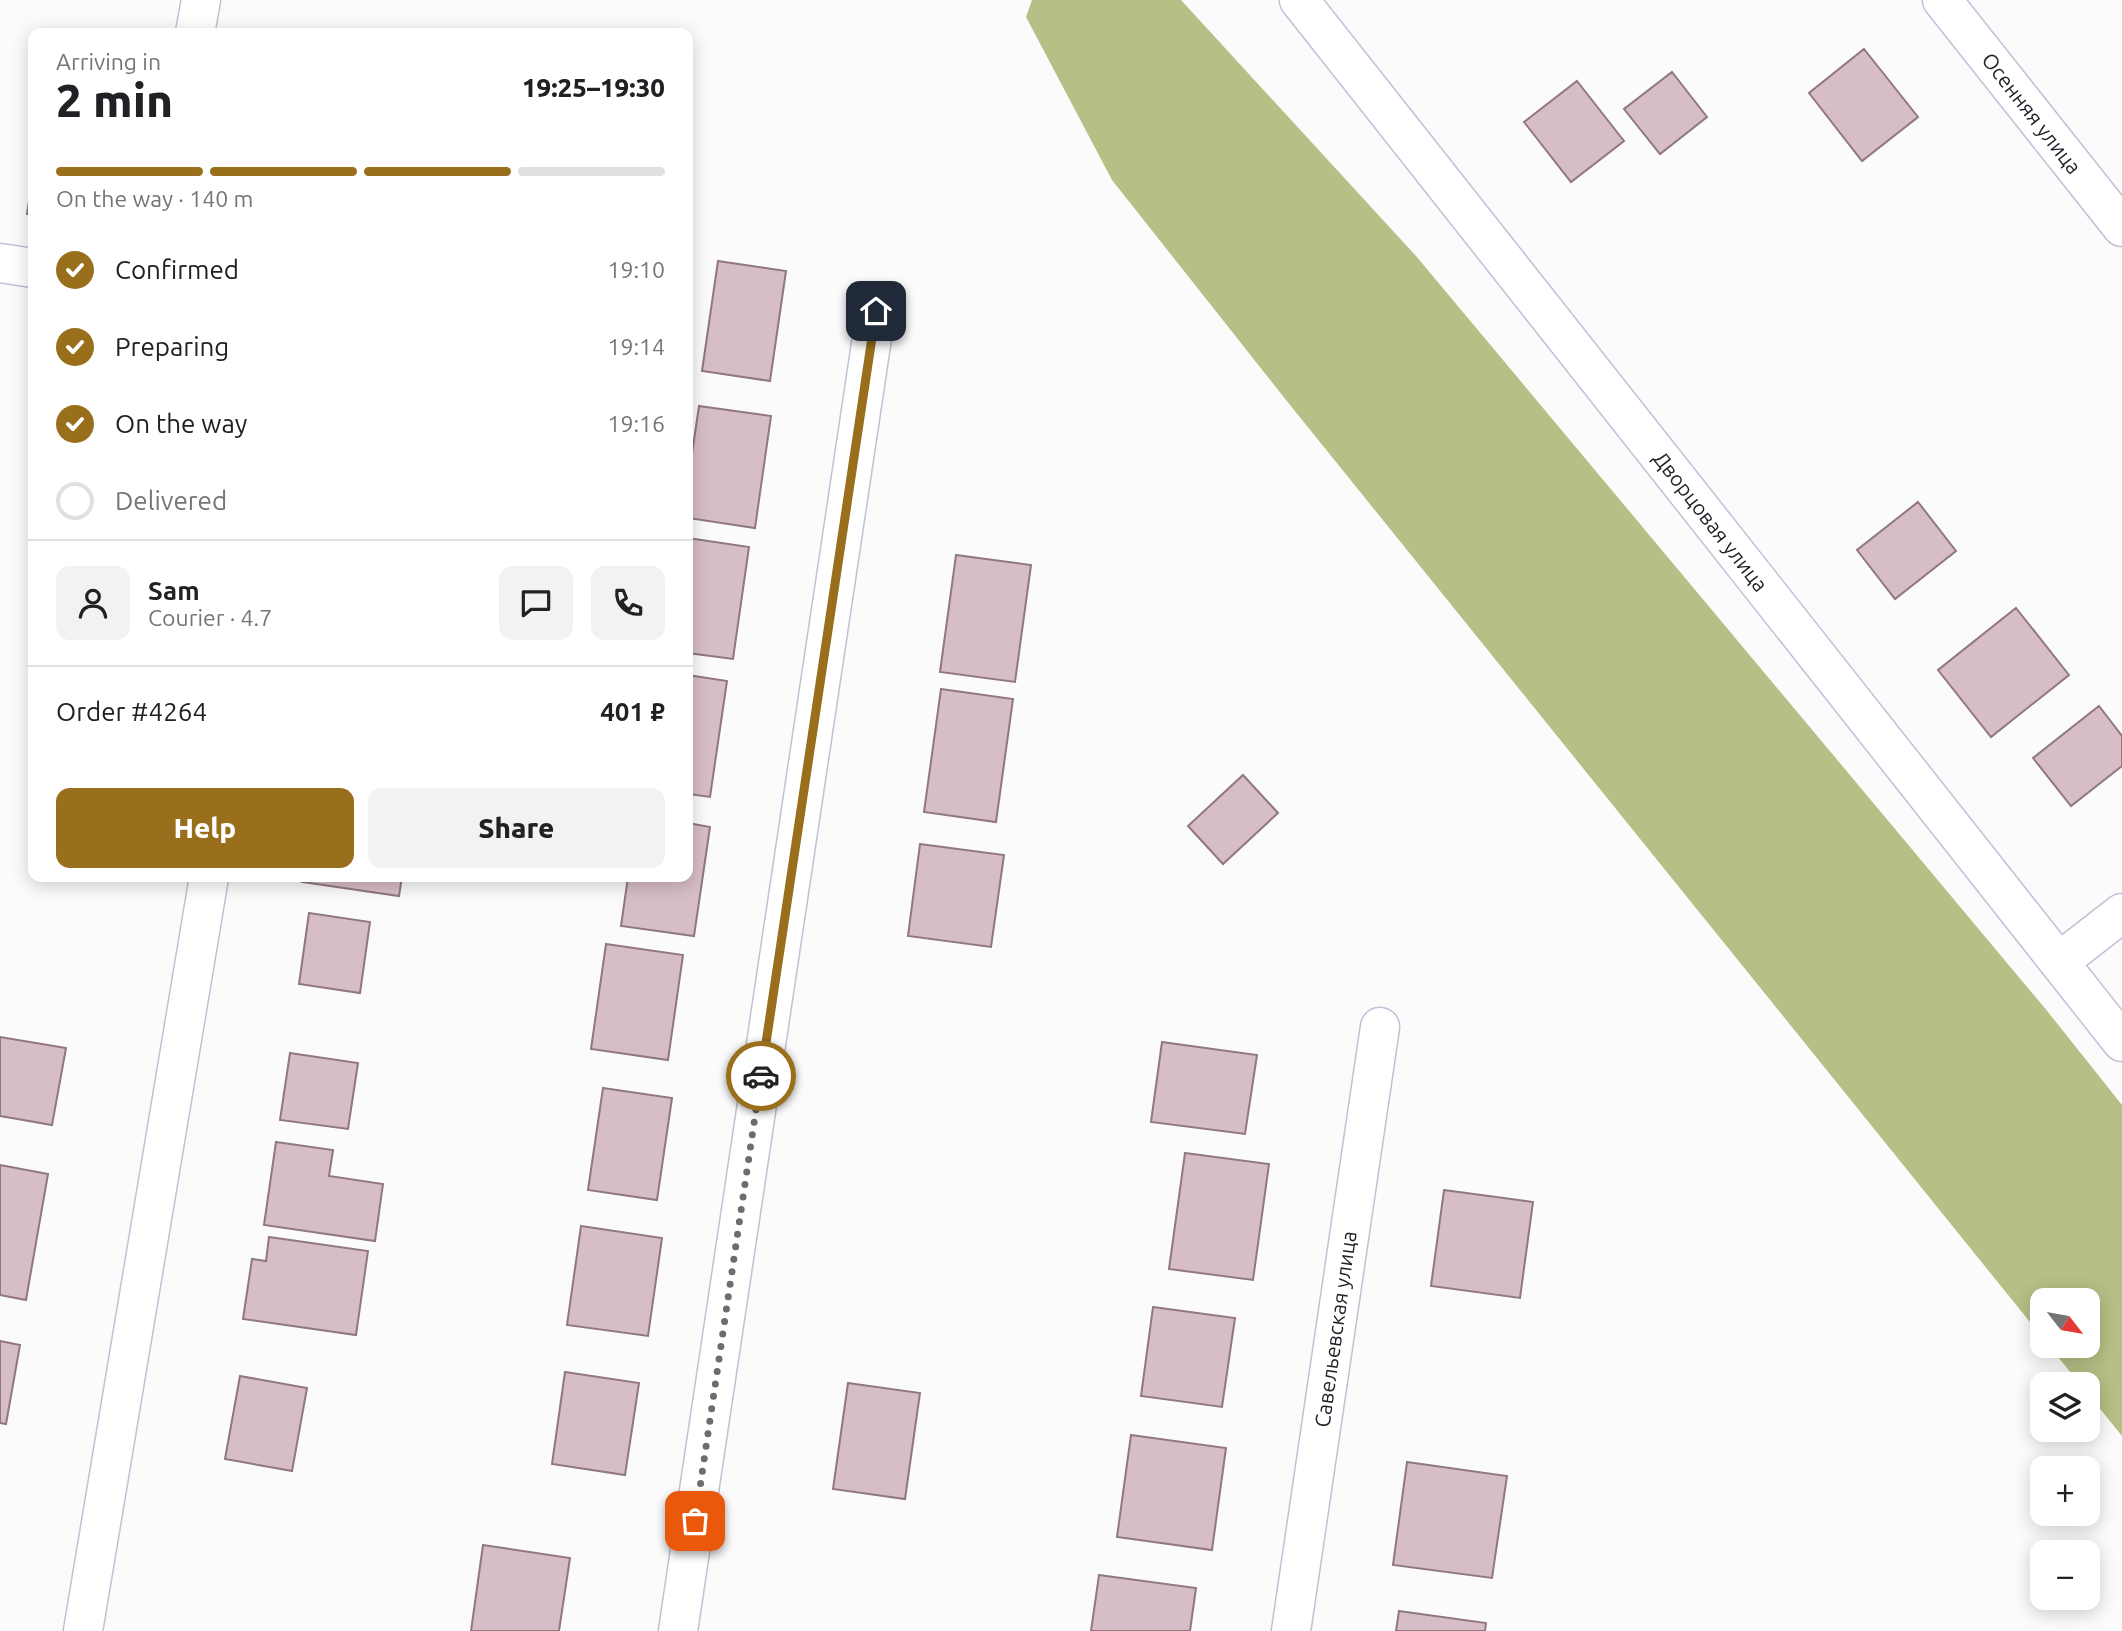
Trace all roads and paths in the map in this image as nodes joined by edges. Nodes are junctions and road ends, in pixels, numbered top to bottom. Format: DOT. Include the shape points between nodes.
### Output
graph roads {
  1 [pos="201,0"];
  2 [pos="1299,0"];
  3 [pos="1942,0"];
  4 [pos="196,28"];
  5 [pos="2122,227"];
  6 [pos="0,263"];
  7 [pos="28,267"];
  8 [pos="876,311"];
  9 [pos="208,882"];
  10 [pos="2122,913"];
  11 [pos="2059,962"];
  12 [pos="1380,1027"];
  13 [pos="2122,1042"];
  14 [pos="83,1631"];
  15 [pos="678,1631"];
  16 [pos="1291,1631"];
  1 -- 4 [label="street"];
  2 -- 11 [label="street, Дворцовая улица"];
  3 -- 5 [label="street, Осенняя улица"];
  6 -- 7 [label="street"];
  8 -- 15 [label="street"];
  9 -- 14 [label="street"];
  10 -- 11 [label="street"];
  11 -- 13 [label="street, Дворцовая улица"];
  12 -- 16 [label="street, Савельевская улица"];
}
